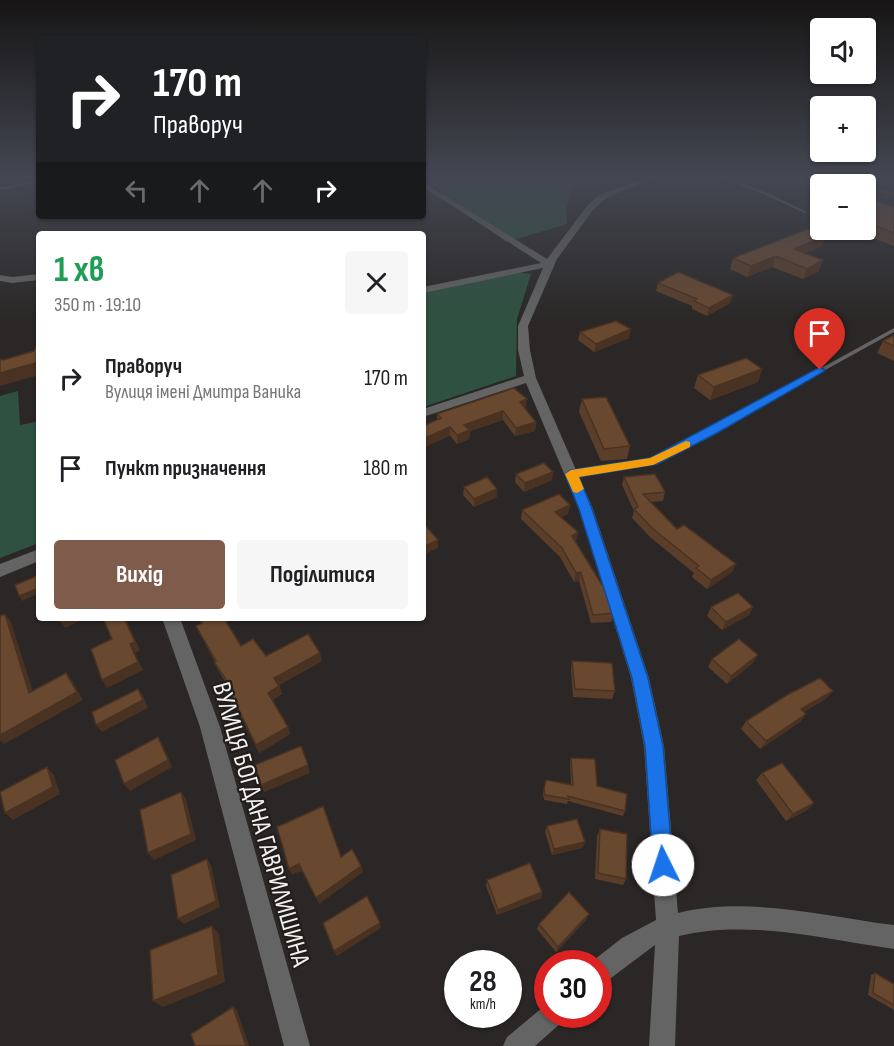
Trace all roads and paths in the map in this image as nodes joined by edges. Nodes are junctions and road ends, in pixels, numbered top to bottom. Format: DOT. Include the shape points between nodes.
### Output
graph roads {
  1 [pos="487,225"];
  2 [pos="577,225"];
  3 [pos="36,277"];
  4 [pos="0,278"];
  5 [pos="426,289"];
  6 [pos="894,330"];
  7 [pos="530,378"];
  8 [pos="426,412"];
  9 [pos="571,474"];
  10 [pos="36,556"];
  11 [pos="0,571"];
  12 [pos="172,621"];
  13 [pos="668,927"];
  14 [pos="894,937"];
  15 [pos="612,962"];
  16 [pos="536,1028"];
  17 [pos="297,1046"];
  18 [pos="516,1046"];
  19 [pos="662,1046"];
  1 -- 5 [label="street" via="549,264"];
  2 -- 7 [label="street" via="552,259 523,326"];
  3 -- 4 [label="street"];
  6 -- 9 [label="lane" via="653,461"];
  7 -- 8 [label="street"];
  7 -- 9 [label="street"];
  9 -- 13 [label="street" via="640,678 654,746"];
  10 -- 11 [label="street"];
  12 -- 17 [label="street, ВУЛИЦЯ БОГДАНА ГАВРИЛИШИНА" via="210,727"];
  13 -- 14 [label="street" via="712,919 760,919"];
  13 -- 15 [label="street"];
  13 -- 19 [label="street"];
  16 -- 18 [label="street"];
}
